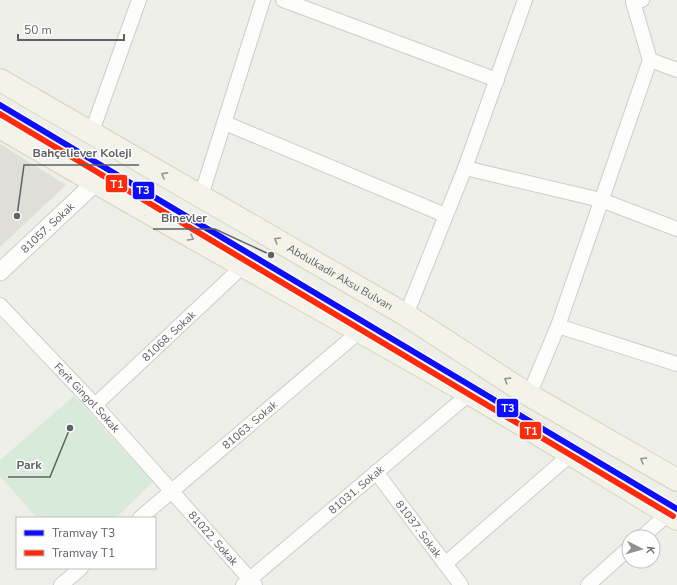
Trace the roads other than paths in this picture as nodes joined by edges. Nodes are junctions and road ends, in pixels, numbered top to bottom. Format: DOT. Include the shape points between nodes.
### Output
graph roads {
  1 [pos="139,0"];
  2 [pos="263,0"];
  3 [pos="283,0"];
  4 [pos="525,0"];
  5 [pos="636,1"];
  6 [pos="650,60"];
  7 [pos="677,70"];
  8 [pos="0,80"];
  9 [pos="497,80"];
  10 [pos="225,123"];
  11 [pos="0,127"];
  12 [pos="91,134"];
  13 [pos="465,168"];
  14 [pos="95,183"];
  15 [pos="201,196"];
  16 [pos="601,200"];
  17 [pos="445,215"];
  18 [pos="677,229"];
  19 [pos="242,267"];
  20 [pos="0,272"];
  21 [pos="0,305"];
  22 [pos="406,315"];
  23 [pos="558,326"];
  24 [pos="360,331"];
  25 [pos="677,364"];
  26 [pos="469,394"];
  27 [pos="530,395"];
  28 [pos="95,405"];
  29 [pos="570,454"];
  30 [pos="376,472"];
  31 [pos="677,480"];
  32 [pos="173,490"];
  33 [pos="141,517"];
  34 [pos="672,517"];
  35 [pos="654,529"];
  36 [pos="621,555"];
  37 [pos="445,564"];
  38 [pos="80,569"];
  39 [pos="250,583"];
  40 [pos="60,585"];
  41 [pos="462,585"];
  42 [pos="588,585"];
  1 -- 12 [label="street"];
  2 -- 10 [label="street"];
  3 -- 9 [label="street"];
  4 -- 9 [label="street"];
  5 -- 6 [label="street"];
  6 -- 7 [label="street"];
  6 -- 16 [label="street"];
  8 -- 12 [label="main road, Abdulkadir Aksu Bulvarı"];
  9 -- 13 [label="street"];
  10 -- 15 [label="street"];
  10 -- 17 [label="street"];
  11 -- 14 [label="main road"];
  15 -- 12 [label="main road, Abdulkadir Aksu Bulvarı, one-way"];
  13 -- 16 [label="street"];
  13 -- 17 [label="street"];
  14 -- 19 [label="main road, one-way"];
  14 -- 20 [label="street, 81057. Sokak"];
  22 -- 15 [label="main road, Abdulkadir Aksu Bulvarı, one-way"];
  16 -- 18 [label="street"];
  16 -- 23 [label="street"];
  17 -- 22 [label="street"];
  19 -- 24 [label="main road"];
  19 -- 28 [label="street, 81068. Sokak"];
  21 -- 28 [label="street, Ferit Gingol Sokak"];
  27 -- 22 [label="main road, Abdulkadir Aksu Bulvarı, one-way"];
  23 -- 25 [label="street"];
  23 -- 27 [label="street"];
  24 -- 26 [label="main road"];
  24 -- 32 [label="street, 81063. Sokak"];
  26 -- 29 [label="main road"];
  26 -- 30 [label="street, 81031. Sokak"];
  31 -- 27 [label="main road, Abdulkadir Aksu Bulvarı, one-way"];
  28 -- 32 [label="street, Ferit Gingol Sokak"];
  29 -- 34 [label="main road"];
  29 -- 37 [label="street"];
  30 -- 37 [label="street, 81037. Sokak"];
  30 -- 39 [label="street, 81031. Sokak"];
  32 -- 33 [label="street, 81063. Sokak"];
  32 -- 39 [label="street, 81022. Sokak"];
  34 -- 35 [label="street"];
  36 -- 42 [label="street"];
  37 -- 41 [label="street, 81037. Sokak"];
  38 -- 40 [label="street"];
}
